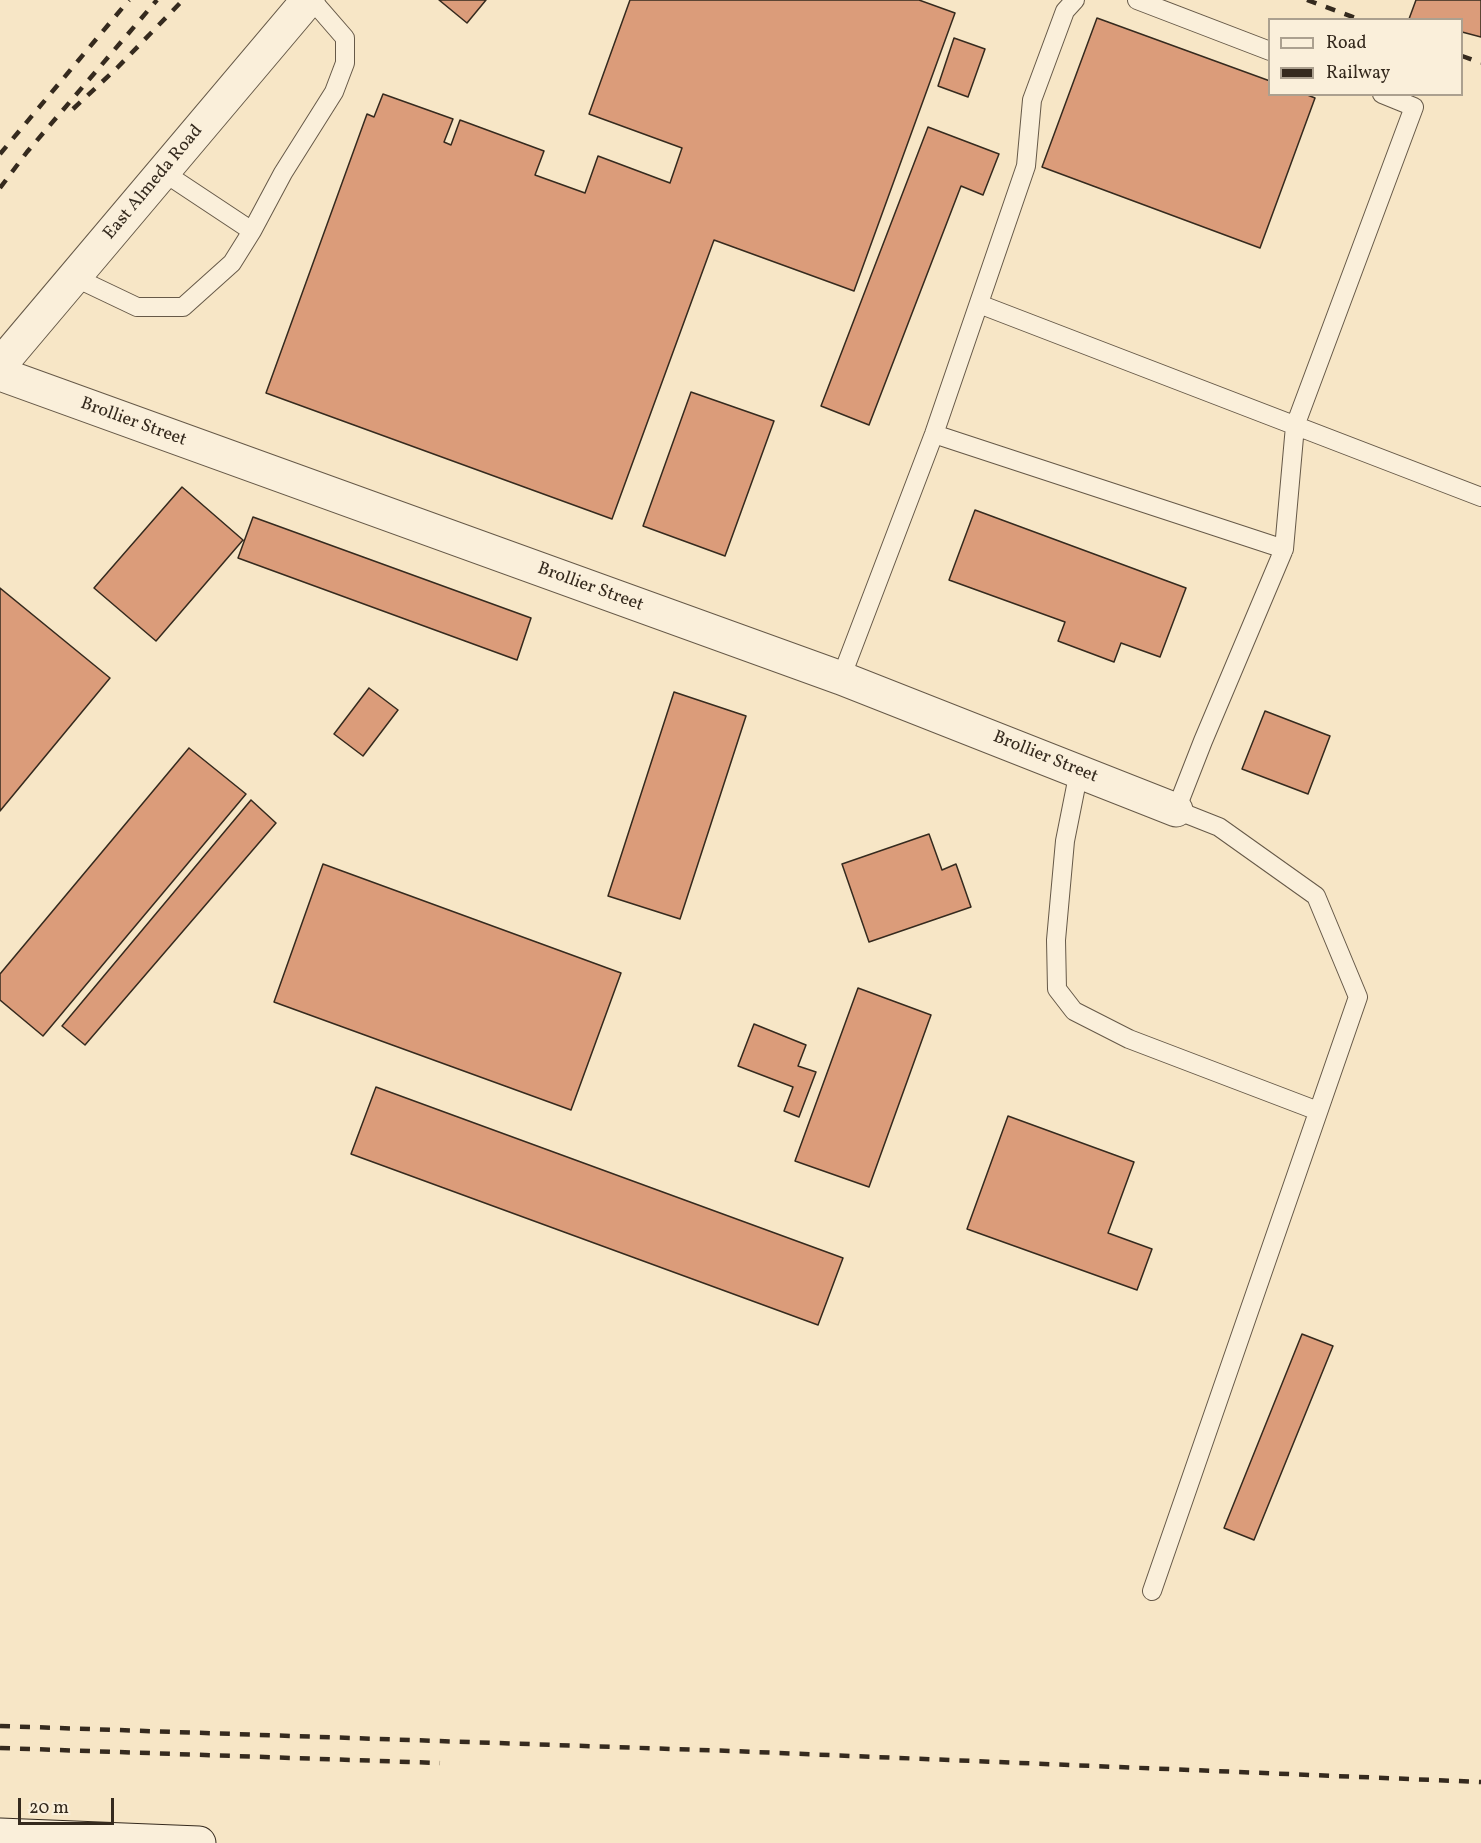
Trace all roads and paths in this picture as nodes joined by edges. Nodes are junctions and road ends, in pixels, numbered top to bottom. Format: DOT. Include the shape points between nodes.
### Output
graph roads {
  1 [pos="310,0"];
  2 [pos="1076,0"];
  3 [pos="1137,0"];
  4 [pos="1268,51"];
  5 [pos="1387,96"];
  6 [pos="163,172"];
  7 [pos="252,231"];
  8 [pos="74,277"];
  9 [pos="979,304"];
  10 [pos="0,365"];
  11 [pos="0,374"];
  12 [pos="1295,426"];
  13 [pos="934,434"];
  14 [pos="1481,497"];
  15 [pos="1284,549"];
  16 [pos="841,678"];
  17 [pos="1079,771"];
  18 [pos="1176,810"];
  19 [pos="1318,1111"];
  20 [pos="1152,1591"];
  21 [pos="0,1835"];
  22 [pos="49,1840"];
  23 [pos="199,1843"];
  1 -- 6 [label="street, East Almeda Road"];
  1 -- 7 [label="lane" via="345,38 345,63 334,92"];
  2 -- 9 [label="lane" via="1065,11 1032,100 1026,166"];
  3 -- 4 [label="lane"];
  5 -- 12 [label="lane" via="1414,107"];
  6 -- 7 [label="lane"];
  6 -- 8 [label="street, East Almeda Road"];
  7 -- 8 [label="lane" via="232,263 183,308 137,307"];
  8 -- 10 [label="street, East Almeda Road"];
  9 -- 12 [label="lane"];
  9 -- 13 [label="lane"];
  11 -- 16 [label="street, Brollier Street"];
  12 -- 14 [label="lane"];
  12 -- 15 [label="lane"];
  13 -- 15 [label="lane"];
  13 -- 16 [label="lane"];
  15 -- 18 [label="lane"];
  16 -- 17 [label="street, Brollier Street"];
  17 -- 18 [label="street, Brollier Street"];
  17 -- 19 [label="lane" via="1065,841 1056,940 1057,989 1074,1011 1130,1039"];
  18 -- 19 [label="lane" via="1219,827 1316,896 1358,998"];
  19 -- 20 [label="lane"];
  21 -- 22 [label="street"];
  22 -- 23 [label="street"];
}
